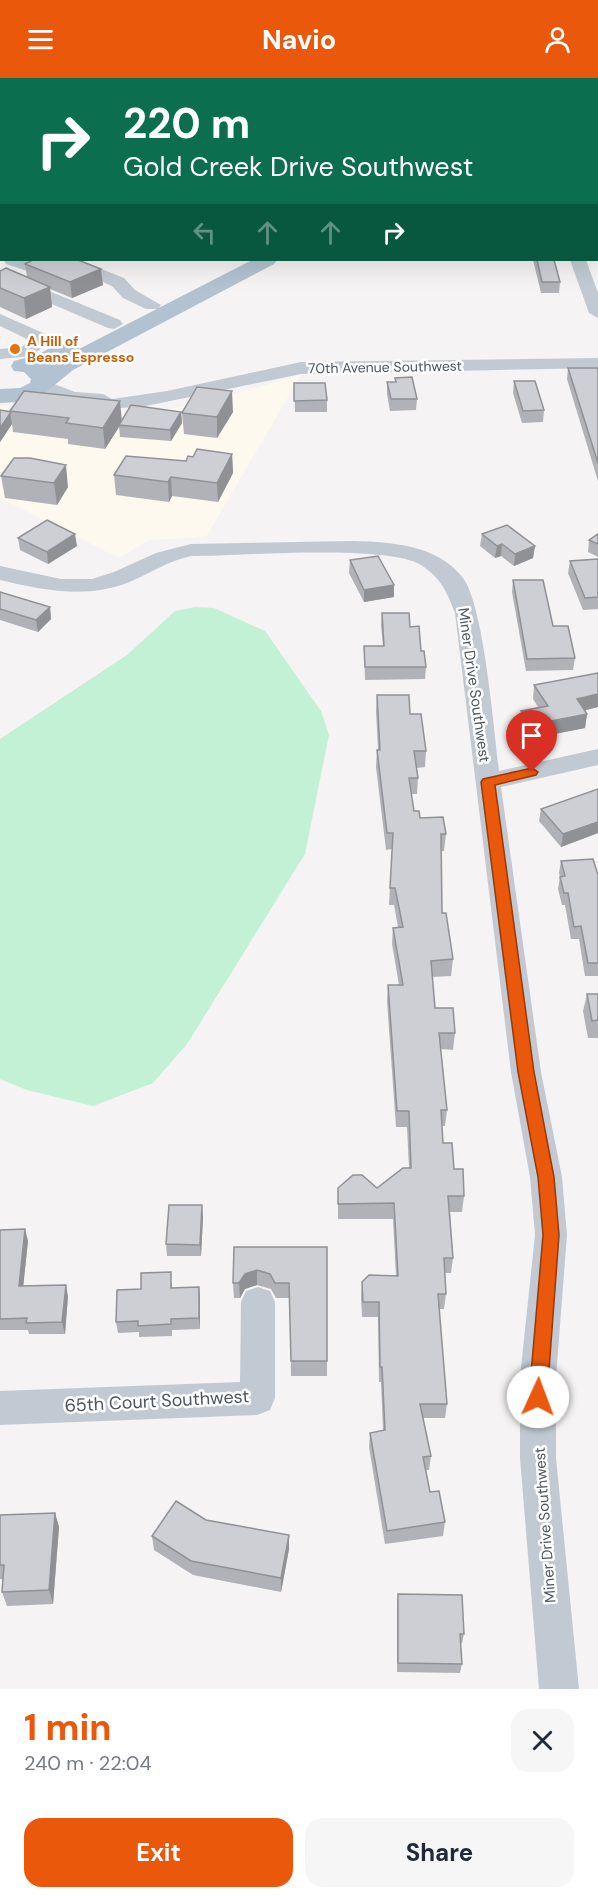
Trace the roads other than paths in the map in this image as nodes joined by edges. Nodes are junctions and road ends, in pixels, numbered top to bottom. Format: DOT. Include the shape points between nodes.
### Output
graph roads {
  1 [pos="14,261"];
  2 [pos="39,261"];
  3 [pos="68,261"];
  4 [pos="237,261"];
  5 [pos="265,261"];
  6 [pos="578,261"];
  7 [pos="0,276"];
  8 [pos="128,292"];
  9 [pos="97,305"];
  10 [pos="152,305"];
  11 [pos="79,310"];
  12 [pos="598,313"];
  13 [pos="0,319"];
  14 [pos="114,324"];
  15 [pos="33,333"];
  16 [pos="0,344"];
  17 [pos="0,354"];
  18 [pos="598,363"];
  19 [pos="65,365"];
  20 [pos="11,366"];
  21 [pos="42,384"];
  22 [pos="10,396"];
  23 [pos="176,397"];
  24 [pos="121,398"];
  25 [pos="0,573"];
  26 [pos="598,757"];
  27 [pos="488,782"];
  28 [pos="258,1302"];
  29 [pos="0,1408"];
  30 [pos="559,1689"];
  1 -- 2 [label="street" via="27,266"];
  3 -- 8 [label="street" via="118,282"];
  4 -- 10 [label="main road"];
  5 -- 19 [label="main road"];
  6 -- 12 [label="street"];
  7 -- 11 [label="street"];
  8 -- 9 [label="street"];
  8 -- 10 [label="street"];
  10 -- 14 [label="main road"];
  11 -- 14 [label="street"];
  11 -- 15 [label="street"];
  13 -- 15 [label="street"];
  14 -- 20 [label="main road" via="47,359"];
  15 -- 16 [label="street"];
  15 -- 17 [label="street" via="44,340 25,352"];
  18 -- 23 [label="street, 70th Avenue Southwest" via="301,368 259,374"];
  19 -- 21 [label="main road"];
  19 -- 24 [label="street" via="66,374 77,387"];
  20 -- 21 [label="main road" via="39,372"];
  21 -- 22 [label="main road"];
  21 -- 24 [label="street, 70th Avenue Southwest" via="72,397"];
  22 -- 23 [label="street, 70th Avenue Southwest" via="85,406 137,404"];
  23 -- 24 [label="street, 70th Avenue Southwest"];
  25 -- 27 [label="street, Miner Drive Southwest" via="76,588 121,578 165,555 191,550 379,548 428,560 453,581 465,613"];
  26 -- 27 [label="street"];
  27 -- 30 [label="street, Miner Drive Southwest" via="526,1072 546,1177 551,1235 538,1377 538,1458"];
  28 -- 29 [label="street, 65th Court Southwest" via="257,1398"];
}
